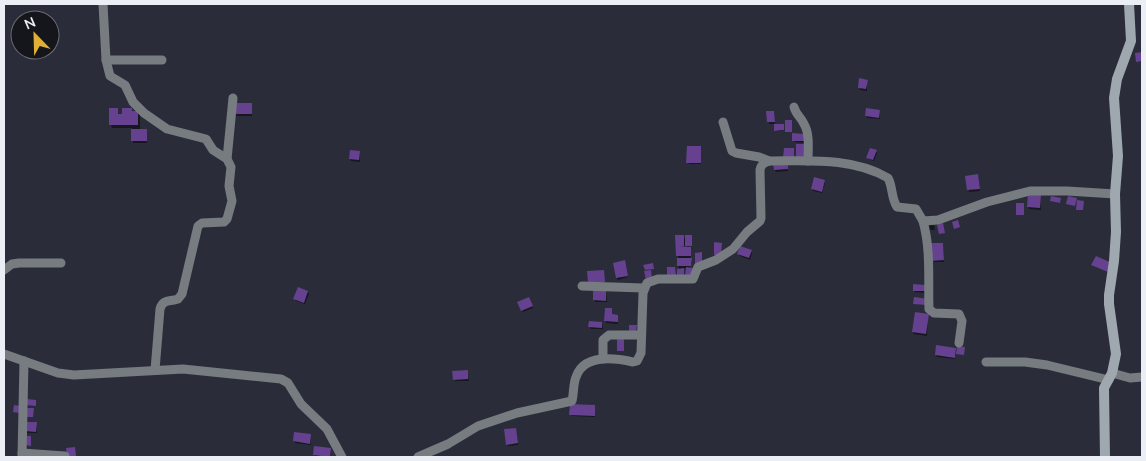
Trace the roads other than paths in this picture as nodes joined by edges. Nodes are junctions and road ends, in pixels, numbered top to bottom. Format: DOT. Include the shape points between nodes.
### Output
graph roads {
  1 [pos="103,4"];
  2 [pos="1130,4"];
  3 [pos="106,60"];
  4 [pos="162,60"];
  5 [pos="233,98"];
  6 [pos="794,107"];
  7 [pos="723,122"];
  8 [pos="227,159"];
  9 [pos="769,161"];
  10 [pos="808,161"];
  11 [pos="1115,194"];
  12 [pos="923,221"];
  13 [pos="61,263"];
  14 [pos="4,270"];
  15 [pos="582,286"];
  16 [pos="644,288"];
  17 [pos="641,335"];
  18 [pos="959,343"];
  19 [pos="4,354"];
  20 [pos="603,359"];
  21 [pos="24,361"];
  22 [pos="986,362"];
  23 [pos="156,370"];
  24 [pos="1111,377"];
  25 [pos="1142,377"];
  26 [pos="22,455"];
  27 [pos="65,456"];
  28 [pos="342,457"];
  29 [pos="418,457"];
  30 [pos="1105,457"];
  1 -- 3 [label="street"];
  2 -- 11 [label="street" via="1131,41 1117,78 1114,98 1118,148"];
  3 -- 4 [label="street"];
  3 -- 8 [label="street" via="110,76 124,85 144,114 167,129 206,139 213,150"];
  5 -- 8 [label="street"];
  6 -- 10 [label="street" via="807,130"];
  7 -- 9 [label="street" via="732,151"];
  8 -- 23 [label="street" via="231,167 231,208 224,222 202,223 196,229 182,294 165,301 160,309"];
  9 -- 10 [label="street"];
  9 -- 16 [label="street" via="764,162 760,170 760,221 736,246 716,260 698,267 693,279 653,280"];
  10 -- 12 [label="street" via="851,164 881,174 891,183 897,207 916,209"];
  11 -- 12 [label="street" via="1030,191 938,220"];
  11 -- 24 [label="street" via="1115,245 1109,304 1116,354"];
  12 -- 18 [label="street" via="929,256 929,309 934,313 959,314 962,321"];
  13 -- 14 [label="street" via="19,263"];
  15 -- 16 [label="street"];
  16 -- 17 [label="street"];
  17 -- 20 [label="street" via="609,335 603,340"];
  17 -- 20 [label="street" via="641,353 637,361"];
  19 -- 21 [label="street"];
  20 -- 29 [label="street" via="588,363 578,373 572,401 517,413 478,426"];
  21 -- 23 [label="street" via="74,375"];
  21 -- 26 [label="street"];
  22 -- 24 [label="street" via="1040,364"];
  23 -- 28 [label="street" via="194,370 281,379 327,429"];
  24 -- 25 [label="street"];
  24 -- 30 [label="street" via="1104,388"];
  26 -- 27 [label="street"];
}
